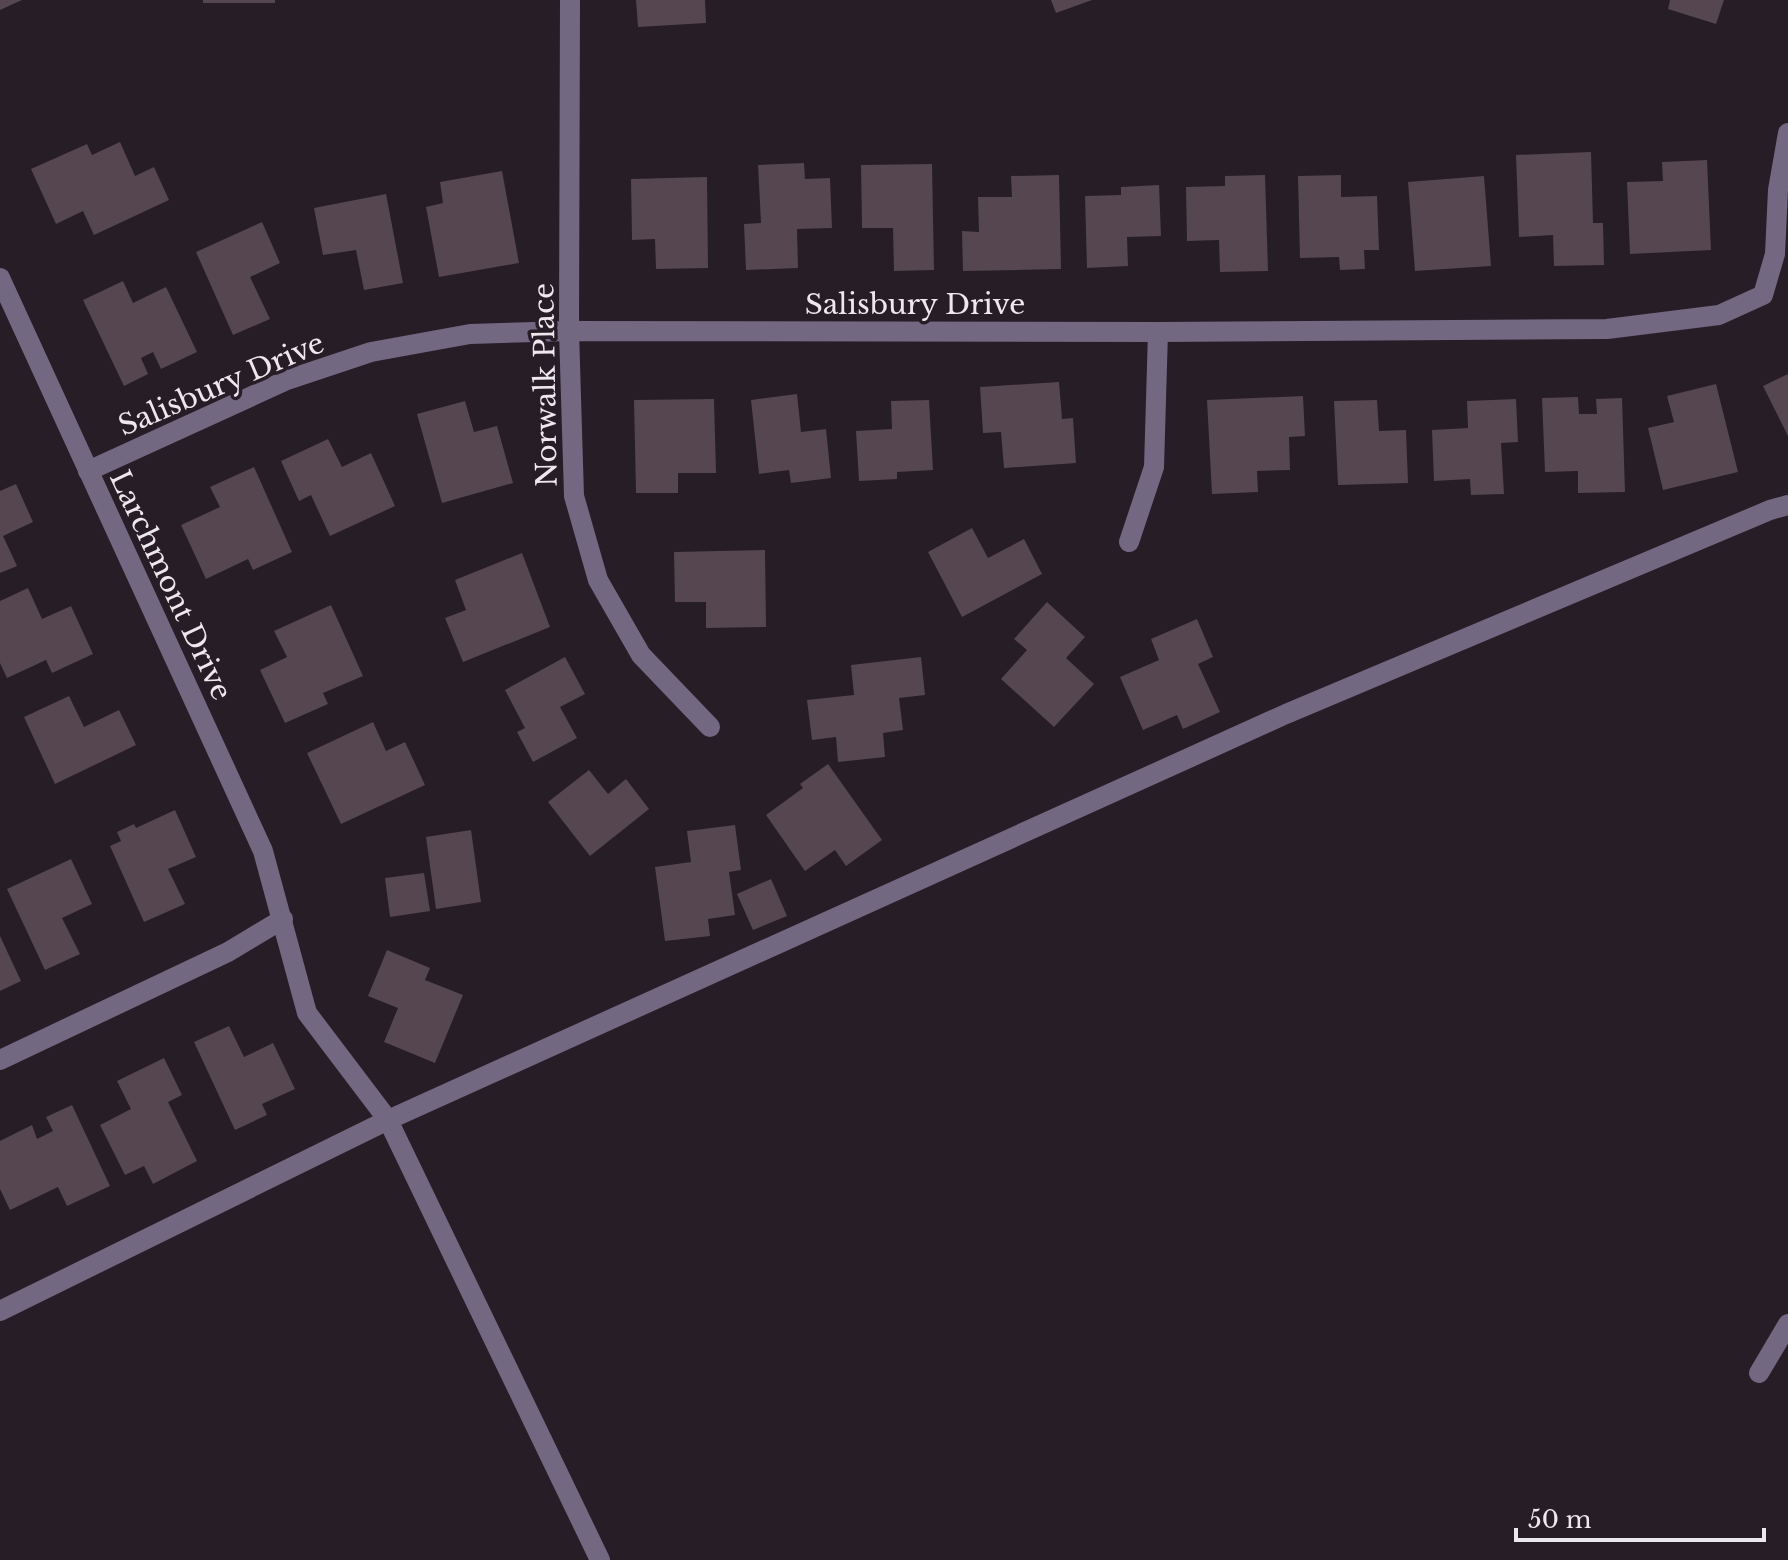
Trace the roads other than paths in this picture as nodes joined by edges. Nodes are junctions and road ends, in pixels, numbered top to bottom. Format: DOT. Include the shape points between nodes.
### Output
graph roads {
  1 [pos="570,0"];
  2 [pos="1788,133"];
  3 [pos="0,278"];
  4 [pos="569,331"];
  5 [pos="1158,332"];
  6 [pos="88,471"];
  7 [pos="1788,505"];
  8 [pos="1129,542"];
  9 [pos="710,727"];
  10 [pos="283,919"];
  11 [pos="0,1060"];
  12 [pos="388,1120"];
  13 [pos="0,1311"];
  14 [pos="1788,1324"];
  15 [pos="1759,1373"];
  16 [pos="600,1560"];
  1 -- 4 [label="street, Norwalk Place"];
  2 -- 5 [label="street, Salisbury Drive" via="1775,254 1763,295 1719,315 1607,329"];
  3 -- 6 [label="street, Larchmont Drive"];
  4 -- 5 [label="street, Salisbury Drive"];
  4 -- 6 [label="street, Salisbury Drive" via="470,334 371,352 287,380"];
  4 -- 9 [label="street, Norwalk Place" via="574,496 598,580 641,655"];
  5 -- 8 [label="street" via="1154,467"];
  6 -- 10 [label="street, Larchmont Drive" via="263,851"];
  7 -- 12 [label="street" via="1272,721"];
  10 -- 11 [label="street" via="228,952"];
  10 -- 12 [label="street, Larchmont Drive" via="307,1013"];
  12 -- 13 [label="street"];
  12 -- 16 [label="street, Larchmont Drive"];
  14 -- 15 [label="street"];
}
